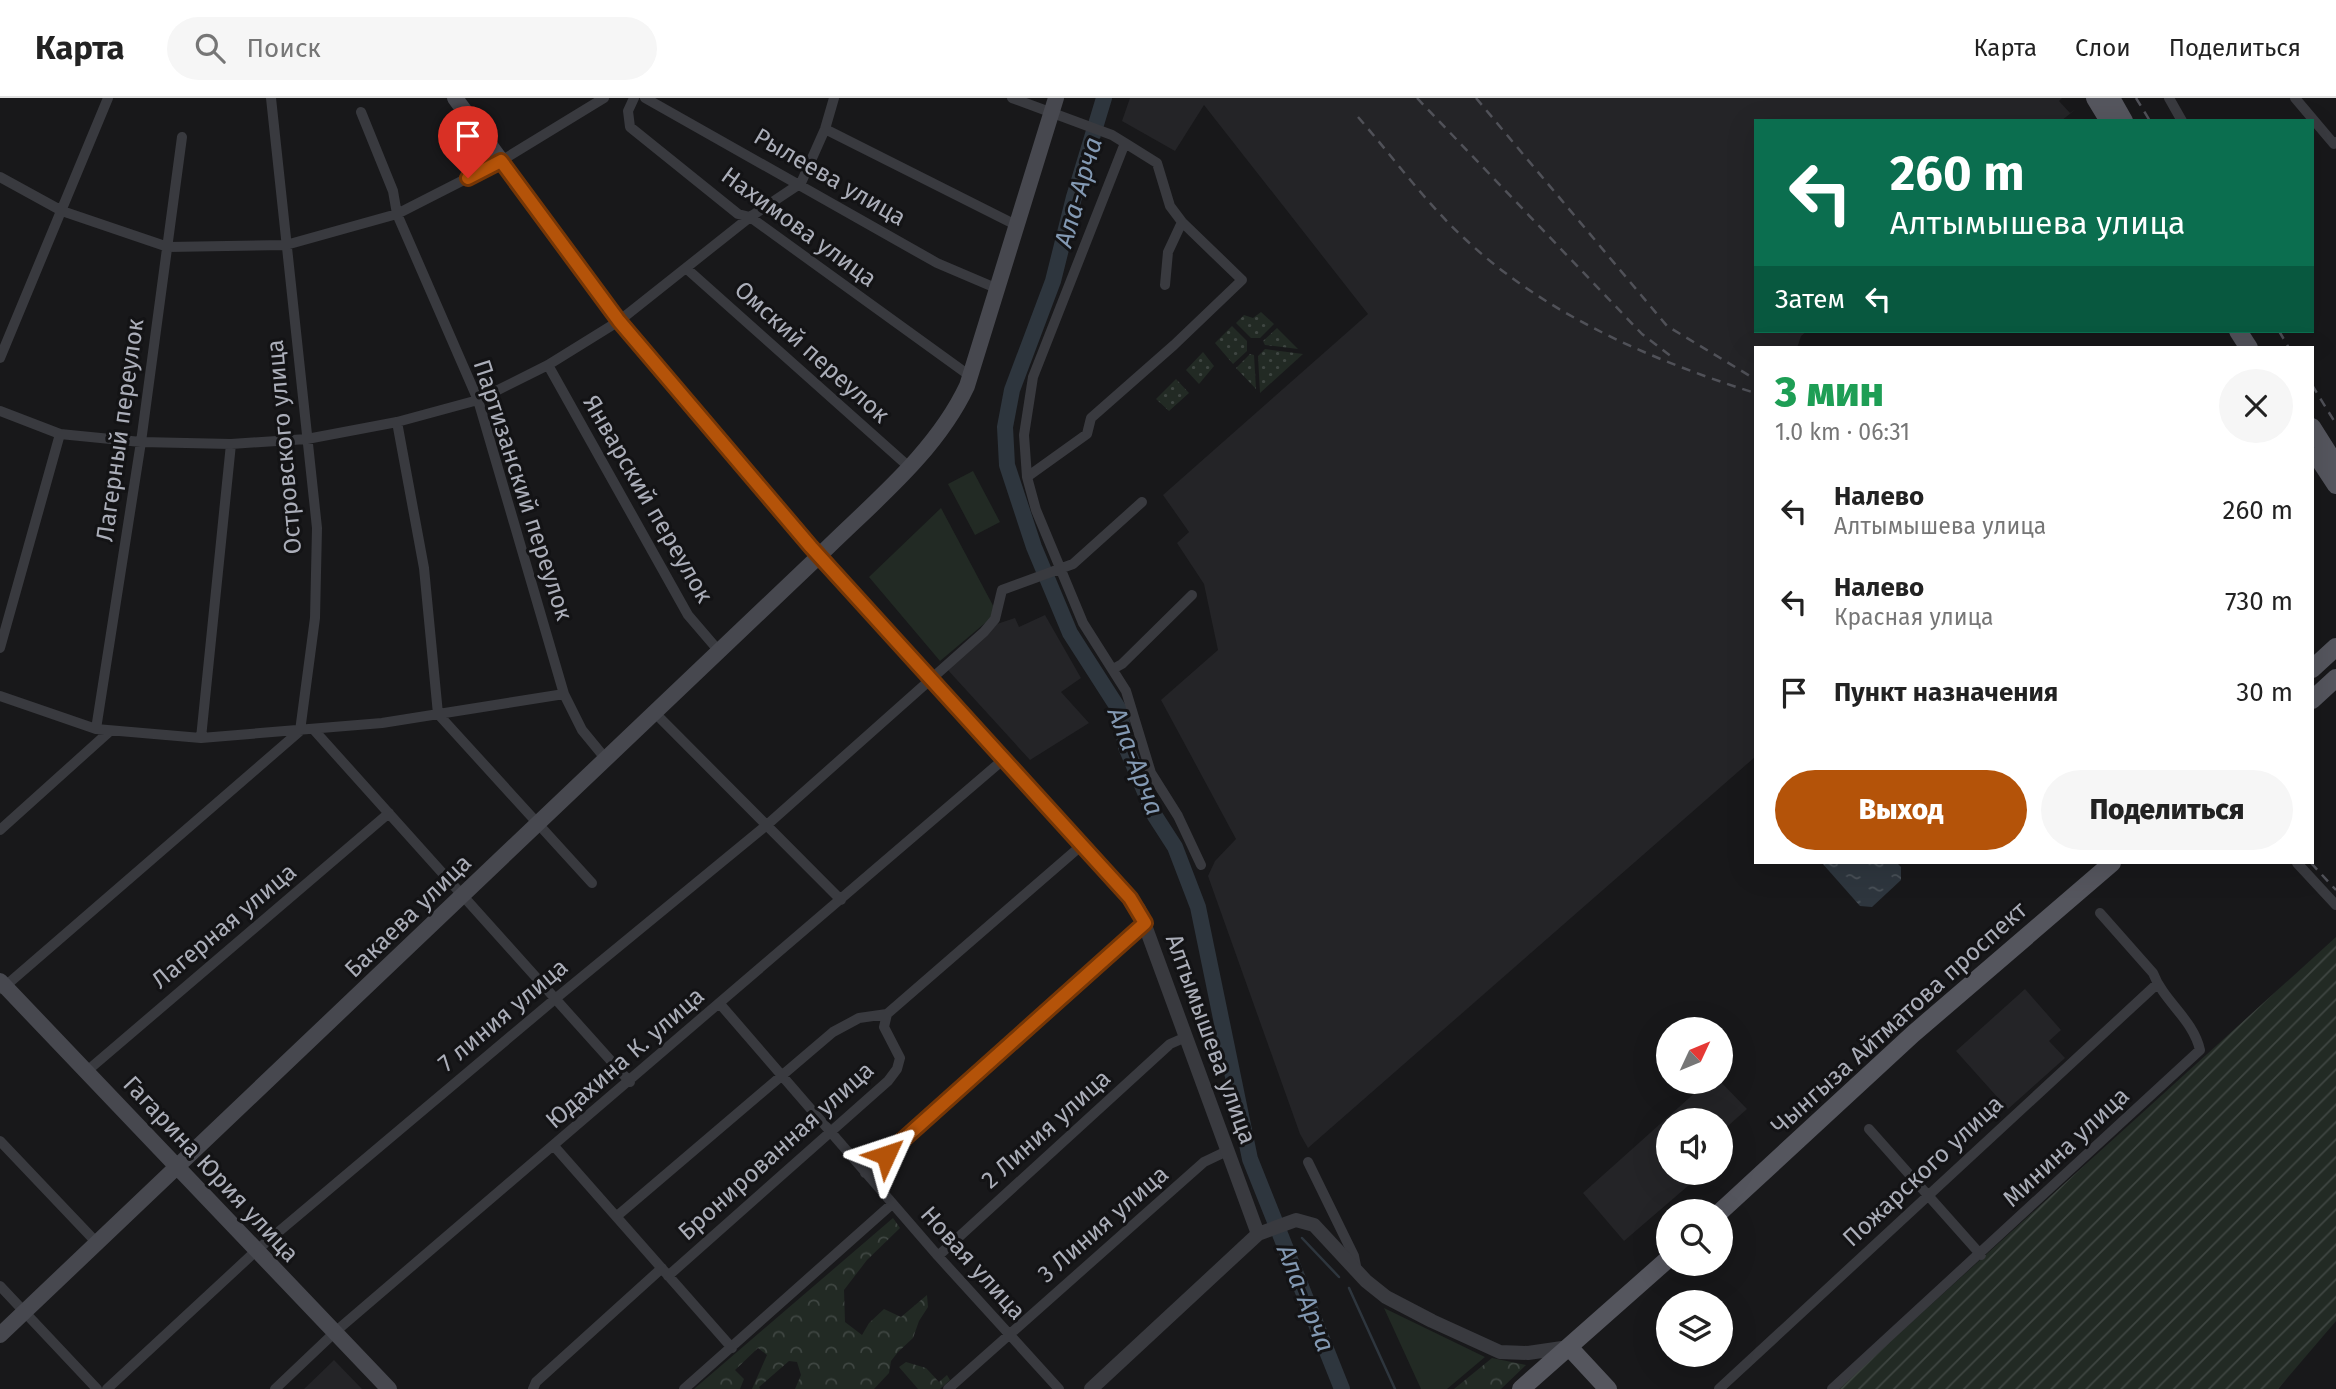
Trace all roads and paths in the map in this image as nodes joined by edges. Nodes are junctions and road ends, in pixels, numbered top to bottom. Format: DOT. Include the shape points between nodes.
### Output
graph roads {
  1 [pos="108,98"];
  2 [pos="271,98"];
  3 [pos="455,98"];
  4 [pos="604,98"];
  5 [pos="634,98"];
  6 [pos="645,98"];
  7 [pos="834,98"];
  8 [pos="1012,98"];
  9 [pos="2095,98"];
  10 [pos="2111,98"];
  11 [pos="2169,98"];
  12 [pos="2295,98"];
  13 [pos="1054,106"];
  14 [pos="361,112"];
  15 [pos="2108,119"];
  16 [pos="2123,119"];
  17 [pos="2181,119"];
  18 [pos="2314,119"];
  19 [pos="2314,119"];
  20 [pos="825,129"];
  21 [pos="182,137"];
  22 [pos="1125,143"];
  23 [pos="2335,143"];
  24 [pos="501,161"];
  25 [pos="0,177"];
  26 [pos="801,183"];
  27 [pos="62,211"];
  28 [pos="397,214"];
  29 [pos="750,217"];
  30 [pos="1182,222"];
  31 [pos="1017,226"];
  32 [pos="286,245"];
  33 [pos="168,247"];
  34 [pos="687,269"];
  35 [pos="1165,285"];
  36 [pos="998,289"];
  37 [pos="619,321"];
  38 [pos="0,358"];
  39 [pos="548,365"];
  40 [pos="970,376"];
  41 [pos="478,401"];
  42 [pos="0,411"];
  43 [pos="397,422"];
  44 [pos="2314,430"];
  45 [pos="60,433"];
  46 [pos="307,439"];
  47 [pos="141,442"];
  48 [pos="231,444"];
  49 [pos="2314,450"];
  50 [pos="2336,465"];
  51 [pos="908,466"];
  52 [pos="1027,477"];
  53 [pos="2336,485"];
  54 [pos="1142,502"];
  55 [pos="819,556"];
  56 [pos="1060,568"];
  57 [pos="1192,595"];
  58 [pos="2336,647"];
  59 [pos="0,648"];
  60 [pos="718,650"];
  61 [pos="2336,661"];
  62 [pos="2314,667"];
  63 [pos="1113,669"];
  64 [pos="929,678"];
  65 [pos="2336,678"];
  66 [pos="2314,680"];
  67 [pos="2336,692"];
  68 [pos="564,694"];
  69 [pos="0,696"];
  70 [pos="2314,698"];
  71 [pos="2314,711"];
  72 [pos="653,712"];
  73 [pos="438,714"];
  74 [pos="96,729"];
  75 [pos="314,730"];
  76 [pos="110,731"];
  77 [pos="300,731"];
  78 [pos="201,738"];
  79 [pos="605,758"];
  80 [pos="1004,759"];
  81 [pos="389,813"];
  82 [pos="536,824"];
  83 [pos="768,824"];
  84 [pos="0,830"];
  85 [pos="1082,845"];
  86 [pos="2111,864"];
  87 [pos="2298,864"];
  88 [pos="1201,865"];
  89 [pos="592,883"];
  90 [pos="462,895"];
  91 [pos="841,900"];
  92 [pos="2336,905"];
  93 [pos="2100,913"];
  94 [pos="1145,923"];
  95 [pos="2157,984"];
  96 [pos="2,986"];
  97 [pos="555,999"];
  98 [pos="720,1004"];
  99 [pos="887,1014"];
  100 [pos="1186,1037"];
  101 [pos="87,1070"];
  102 [pos="780,1076"];
  103 [pos="630,1082"];
  104 [pos="1869,1129"];
  105 [pos="829,1132"];
  106 [pos="0,1141"];
  107 [pos="554,1146"];
  108 [pos="1227,1151"];
  109 [pos="1308,1162"];
  110 [pos="178,1167"];
  111 [pos="865,1173"];
  112 [pos="1928,1195"];
  113 [pos="1733,1200"];
  114 [pos="892,1204"];
  115 [pos="617,1216"];
  116 [pos="1261,1232"];
  117 [pos="97,1243"];
  118 [pos="257,1250"];
  119 [pos="1981,1255"];
  120 [pos="937,1256"];
  121 [pos="1656,1270"];
  122 [pos="1357,1271"];
  123 [pos="665,1272"];
  124 [pos="0,1286"];
  125 [pos="25,1312"];
  126 [pos="335,1332"];
  127 [pos="0,1335"];
  128 [pos="1009,1335"];
  129 [pos="1569,1347"];
  130 [pos="732,1348"];
  131 [pos="97,1389"];
  132 [pos="107,1389"];
  133 [pos="275,1389"];
  134 [pos="389,1389"];
  135 [pos="533,1389"];
  136 [pos="684,1389"];
  137 [pos="947,1389"];
  138 [pos="1059,1389"];
  139 [pos="1091,1389"];
  140 [pos="1521,1389"];
  141 [pos="1608,1389"];
  142 [pos="1718,1389"];
  143 [pos="1832,1389"];
  1 -- 27 [label="street"];
  2 -- 32 [label="street, Островского улица"];
  3 -- 24 [label="main road, Алтымышева улица"];
  4 -- 24 [label="street"];
  5 -- 29 [label="street, Нахимова улица" via="628,111 630,127 738,214"];
  6 -- 26 [label="street, Рылеева улица"];
  7 -- 20 [label="street"];
  8 -- 13 [label="street"];
  9 -- 15 [label="main road"];
  10 -- 16 [label="main road"];
  11 -- 17 [label="street"];
  12 -- 19 [label="street"];
  13 -- 22 [label="street"];
  13 -- 31 [label="main road, Бакаева улица"];
  14 -- 28 [label="street, Партизанский переулок" via="393,191"];
  18 -- 23 [label="street"];
  20 -- 26 [label="street"];
  20 -- 31 [label="street"];
  21 -- 33 [label="street, Лагерный переулок"];
  22 -- 30 [label="street" via="1157,163 1170,206"];
  22 -- 52 [label="street" via="1033,377 1024,435"];
  24 -- 28 [label="street"];
  24 -- 37 [label="main road, Алтымышева улица"];
  25 -- 27 [label="street"];
  26 -- 29 [label="street"];
  26 -- 36 [label="street, Рылеева улица" via="937,263"];
  27 -- 33 [label="street"];
  27 -- 38 [label="street"];
  28 -- 32 [label="street"];
  28 -- 41 [label="street, Партизанский переулок"];
  29 -- 34 [label="street"];
  29 -- 40 [label="street, Нахимова улица"];
  30 -- 35 [label="street" via="1167,252"];
  30 -- 52 [label="street" via="1242,280 1091,418 1087,434"];
  31 -- 36 [label="main road, Бакаева улица"];
  32 -- 33 [label="street"];
  32 -- 46 [label="street, Островского улица"];
  33 -- 47 [label="street, Лагерный переулок"];
  34 -- 37 [label="street"];
  34 -- 51 [label="street, Омский переулок"];
  36 -- 40 [label="main road, Бакаева улица"];
  37 -- 39 [label="street"];
  37 -- 55 [label="main road, Алтымышева улица"];
  39 -- 41 [label="street"];
  39 -- 60 [label="street, Январский переулок" via="688,615"];
  40 -- 51 [label="main road, Бакаева улица" via="943,428"];
  41 -- 43 [label="street"];
  41 -- 68 [label="street, Партизанский переулок"];
  42 -- 45 [label="street"];
  43 -- 46 [label="street"];
  43 -- 73 [label="street" via="424,568"];
  44 -- 50 [label="main road"];
  45 -- 47 [label="street"];
  45 -- 59 [label="street"];
  46 -- 48 [label="street"];
  46 -- 77 [label="street, Островского улица" via="317,528 315,605"];
  47 -- 48 [label="street"];
  47 -- 74 [label="street, Лагерный переулок"];
  48 -- 78 [label="street"];
  49 -- 53 [label="main road"];
  51 -- 55 [label="main road, Бакаева улица"];
  52 -- 56 [label="street"];
  54 -- 56 [label="street" via="1073,564"];
  55 -- 60 [label="main road, Бакаева улица"];
  55 -- 64 [label="street, Алтымышева улица"];
  56 -- 63 [label="street" via="1083,623"];
  56 -- 64 [label="street, 7 линия улица" via="1002,590 992,625"];
  57 -- 63 [label="street"];
  58 -- 62 [label="main road"];
  60 -- 72 [label="main road, Бакаева улица"];
  61 -- 66 [label="main road"];
  63 -- 88 [label="street" via="1132,706 1151,773"];
  64 -- 80 [label="street, Алтымышева улица"];
  64 -- 83 [label="street, 7 линия улица"];
  65 -- 70 [label="main road"];
  67 -- 71 [label="main road"];
  68 -- 73 [label="street"];
  68 -- 79 [label="street, Партизанский переулок" via="582,730"];
  69 -- 74 [label="street"];
  72 -- 79 [label="main road, Бакаева улица"];
  72 -- 83 [label="street"];
  73 -- 75 [label="street"];
  73 -- 82 [label="street"];
  74 -- 76 [label="street"];
  75 -- 77 [label="street"];
  75 -- 81 [label="street"];
  76 -- 78 [label="street"];
  76 -- 84 [label="street"];
  77 -- 78 [label="street"];
  77 -- 96 [label="street"];
  79 -- 82 [label="main road, Бакаева улица"];
  80 -- 85 [label="street, Алтымышева улица"];
  80 -- 91 [label="street, Юдахина К. улица"];
  81 -- 90 [label="street"];
  81 -- 101 [label="street, Лагерная улица"];
  82 -- 89 [label="street"];
  82 -- 90 [label="main road, Бакаева улица"];
  83 -- 91 [label="street"];
  83 -- 97 [label="street, 7 линия улица"];
  85 -- 94 [label="street, Алтымышева улица" via="1130,898"];
  85 -- 99 [label="street"];
  86 -- 113 [label="main road, Чынгыза Айтматова проспект" via="1903,1043"];
  87 -- 92 [label="street"];
  90 -- 97 [label="street"];
  90 -- 110 [label="main road, Бакаева улица"];
  91 -- 98 [label="street, Юдахина К. улица"];
  93 -- 95 [label="street, Минина улица" via="2153,973"];
  94 -- 100 [label="street, Алтымышева улица"];
  94 -- 111 [label="street"];
  95 -- 112 [label="street, Пожарского улица"];
  95 -- 119 [label="street, Минина улица" via="2196,1031 2200,1050"];
  96 -- 101 [label="main road, Гагарина Юрия улица"];
  97 -- 103 [label="street"];
  97 -- 118 [label="street, 7 линия улица"];
  98 -- 102 [label="street, Новая улица"];
  98 -- 103 [label="street, Юдахина К. улица"];
  99 -- 102 [label="street, Бронированная улица" via="859,1017 833,1032"];
  99 -- 105 [label="street, Бронированная улица" via="884,1027 900,1058 897,1069"];
  100 -- 108 [label="street, Алтымышева улица"];
  100 -- 120 [label="street, 2 Линия улица" via="1170,1044"];
  101 -- 110 [label="main road, Гагарина Юрия улица"];
  102 -- 105 [label="street, Новая улица"];
  102 -- 115 [label="street, Бронированная улица"];
  103 -- 107 [label="street, Юдахина К. улица"];
  104 -- 112 [label="street"];
  105 -- 111 [label="street, Новая улица"];
  105 -- 123 [label="street, Бронированная улица"];
  106 -- 117 [label="street"];
  107 -- 115 [label="street, Бронированная улица"];
  107 -- 126 [label="street, Юдахина К. улица"];
  108 -- 116 [label="street, Алтымышева улица"];
  108 -- 128 [label="street, 3 Линия улица" via="1204,1162"];
  109 -- 122 [label="street"];
  110 -- 117 [label="main road, Бакаева улица"];
  110 -- 118 [label="main road, Гагарина Юрия улица"];
  111 -- 114 [label="street, Новая улица"];
  112 -- 119 [label="street"];
  112 -- 142 [label="street, Пожарского улица"];
  114 -- 120 [label="street, Новая улица"];
  114 -- 130 [label="street"];
  115 -- 123 [label="street, Бронированная улица"];
  116 -- 122 [label="street" via="1302,1220 1314,1225"];
  116 -- 139 [label="street"];
  117 -- 125 [label="main road, Бакаева улица"];
  118 -- 126 [label="main road, Гагарина Юрия улица"];
  118 -- 132 [label="street, 7 линия улица"];
  119 -- 143 [label="street, Минина улица"];
  120 -- 128 [label="street, Новая улица"];
  121 -- 129 [label="main road"];
  122 -- 129 [label="street" via="1401,1306 1500,1352"];
  123 -- 130 [label="street, Бронированная улица"];
  123 -- 135 [label="street, Бронированная улица"];
  124 -- 125 [label="street"];
  125 -- 127 [label="main road, Бакаева улица"];
  125 -- 131 [label="street"];
  126 -- 133 [label="street, Юдахина К. улица"];
  126 -- 134 [label="main road, Гагарина Юрия улица"];
  128 -- 137 [label="street, 3 Линия улица"];
  128 -- 138 [label="street, Новая улица"];
  129 -- 140 [label="main road"];
  129 -- 141 [label="main road"];
  130 -- 136 [label="street"];
}
